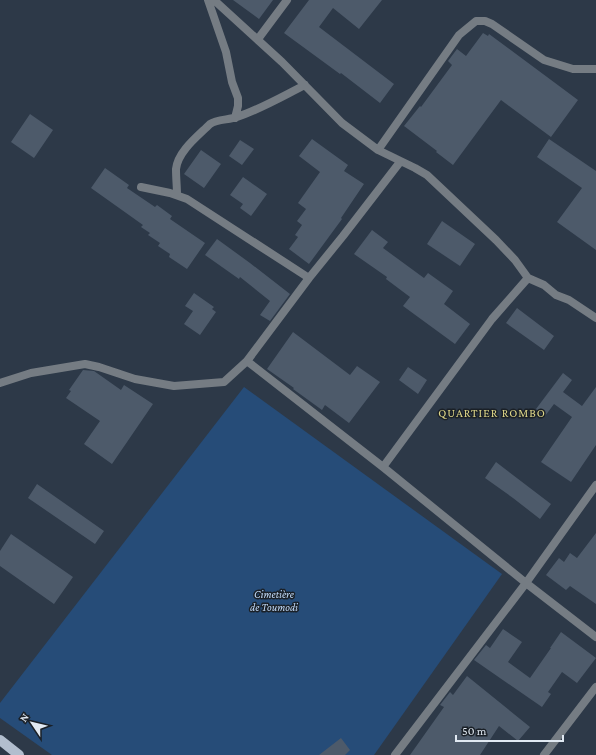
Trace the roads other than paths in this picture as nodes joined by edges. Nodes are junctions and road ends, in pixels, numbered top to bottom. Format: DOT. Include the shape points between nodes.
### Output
graph roads {
  1 [pos="208,0"];
  2 [pos="214,0"];
  3 [pos="287,0"];
  4 [pos="258,39"];
  5 [pos="596,69"];
  6 [pos="305,85"];
  7 [pos="236,118"];
  8 [pos="378,150"];
  9 [pos="400,162"];
  10 [pos="141,187"];
  11 [pos="177,195"];
  12 [pos="309,278"];
  13 [pos="528,278"];
  14 [pos="596,318"];
  15 [pos="247,361"];
  16 [pos="0,383"];
  17 [pos="384,468"];
  18 [pos="596,485"];
  19 [pos="526,583"];
  20 [pos="596,637"];
  21 [pos="596,687"];
  22 [pos="0,740"];
  23 [pos="19,755"];
  24 [pos="395,755"];
  25 [pos="544,755"];
  1 -- 7 [label="street" via="238,98"];
  2 -- 4 [label="street"];
  3 -- 4 [label="street"];
  4 -- 6 [label="street"];
  5 -- 8 [label="street" via="573,69 544,60 492,24 476,20 459,35"];
  6 -- 7 [label="street"];
  6 -- 8 [label="street" via="342,124"];
  7 -- 11 [label="street" via="214,122 187,148 176,170"];
  8 -- 9 [label="street"];
  9 -- 12 [label="street"];
  9 -- 13 [label="street" via="427,175 496,240"];
  10 -- 11 [label="street"];
  11 -- 12 [label="street" via="188,199"];
  12 -- 15 [label="street"];
  13 -- 14 [label="street" via="544,285 556,295 569,300"];
  13 -- 17 [label="street" via="492,319"];
  15 -- 16 [label="street" via="224,382 174,386 135,379 85,364 31,373"];
  15 -- 17 [label="street"];
  17 -- 19 [label="street"];
  18 -- 19 [label="street"];
  19 -- 20 [label="street"];
  19 -- 24 [label="street"];
  21 -- 25 [label="street"];
  22 -- 23 [label="main road"];
}
